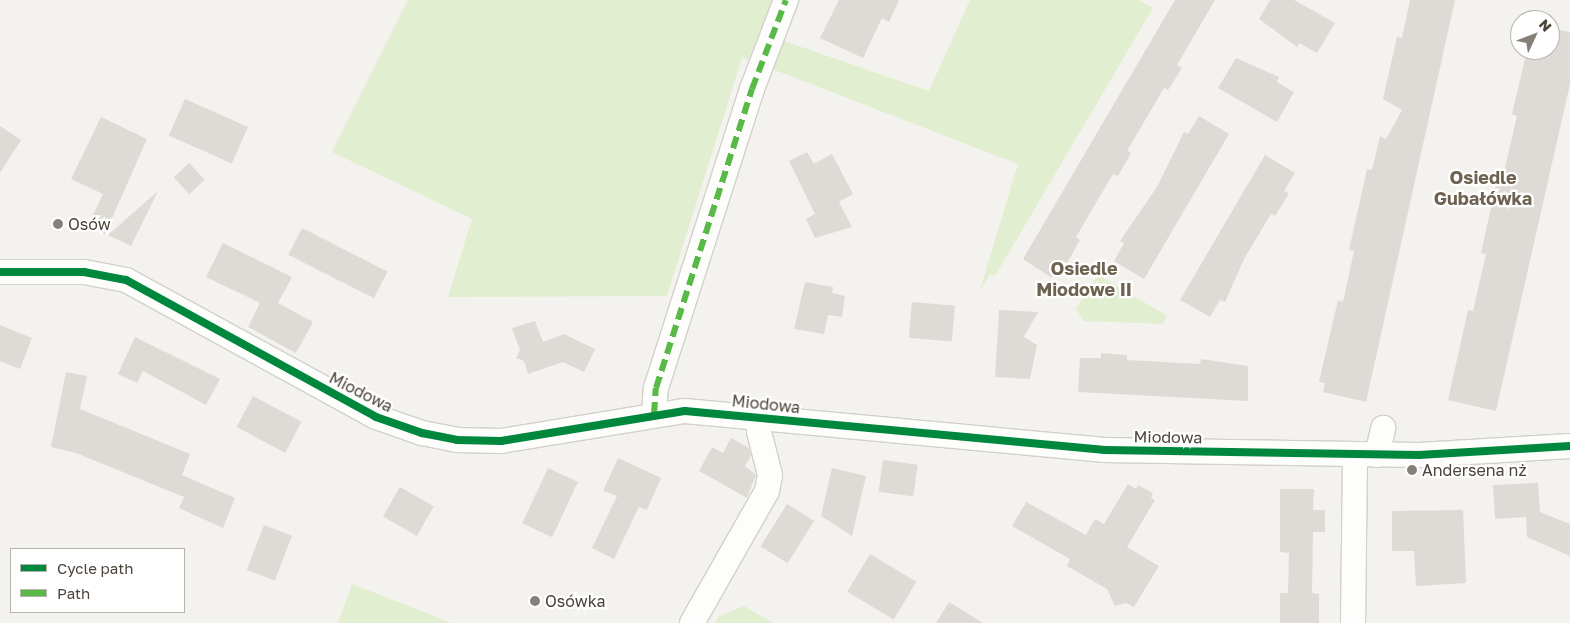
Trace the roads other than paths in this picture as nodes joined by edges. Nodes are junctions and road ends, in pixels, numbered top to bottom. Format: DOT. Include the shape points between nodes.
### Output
graph roads {
  1 [pos="786,0"];
  2 [pos="0,272"];
  3 [pos="654,414"];
  4 [pos="761,417"];
  5 [pos="1383,428"];
  6 [pos="1570,446"];
  7 [pos="1366,454"];
  8 [pos="692,623"];
  9 [pos="1353,623"];
  1 -- 3 [label="street" via="743,117 656,388"];
  2 -- 3 [label="street, Miodowa" via="84,272 126,280 352,405 422,433 500,441"];
  3 -- 4 [label="street, Miodowa" via="685,411"];
  4 -- 7 [label="street, Miodowa" via="1105,450"];
  4 -- 8 [label="street" via="759,432 770,475 767,491"];
  5 -- 7 [label="street"];
  6 -- 7 [label="street, Miodowa" via="1483,454"];
  7 -- 9 [label="street"];
}
